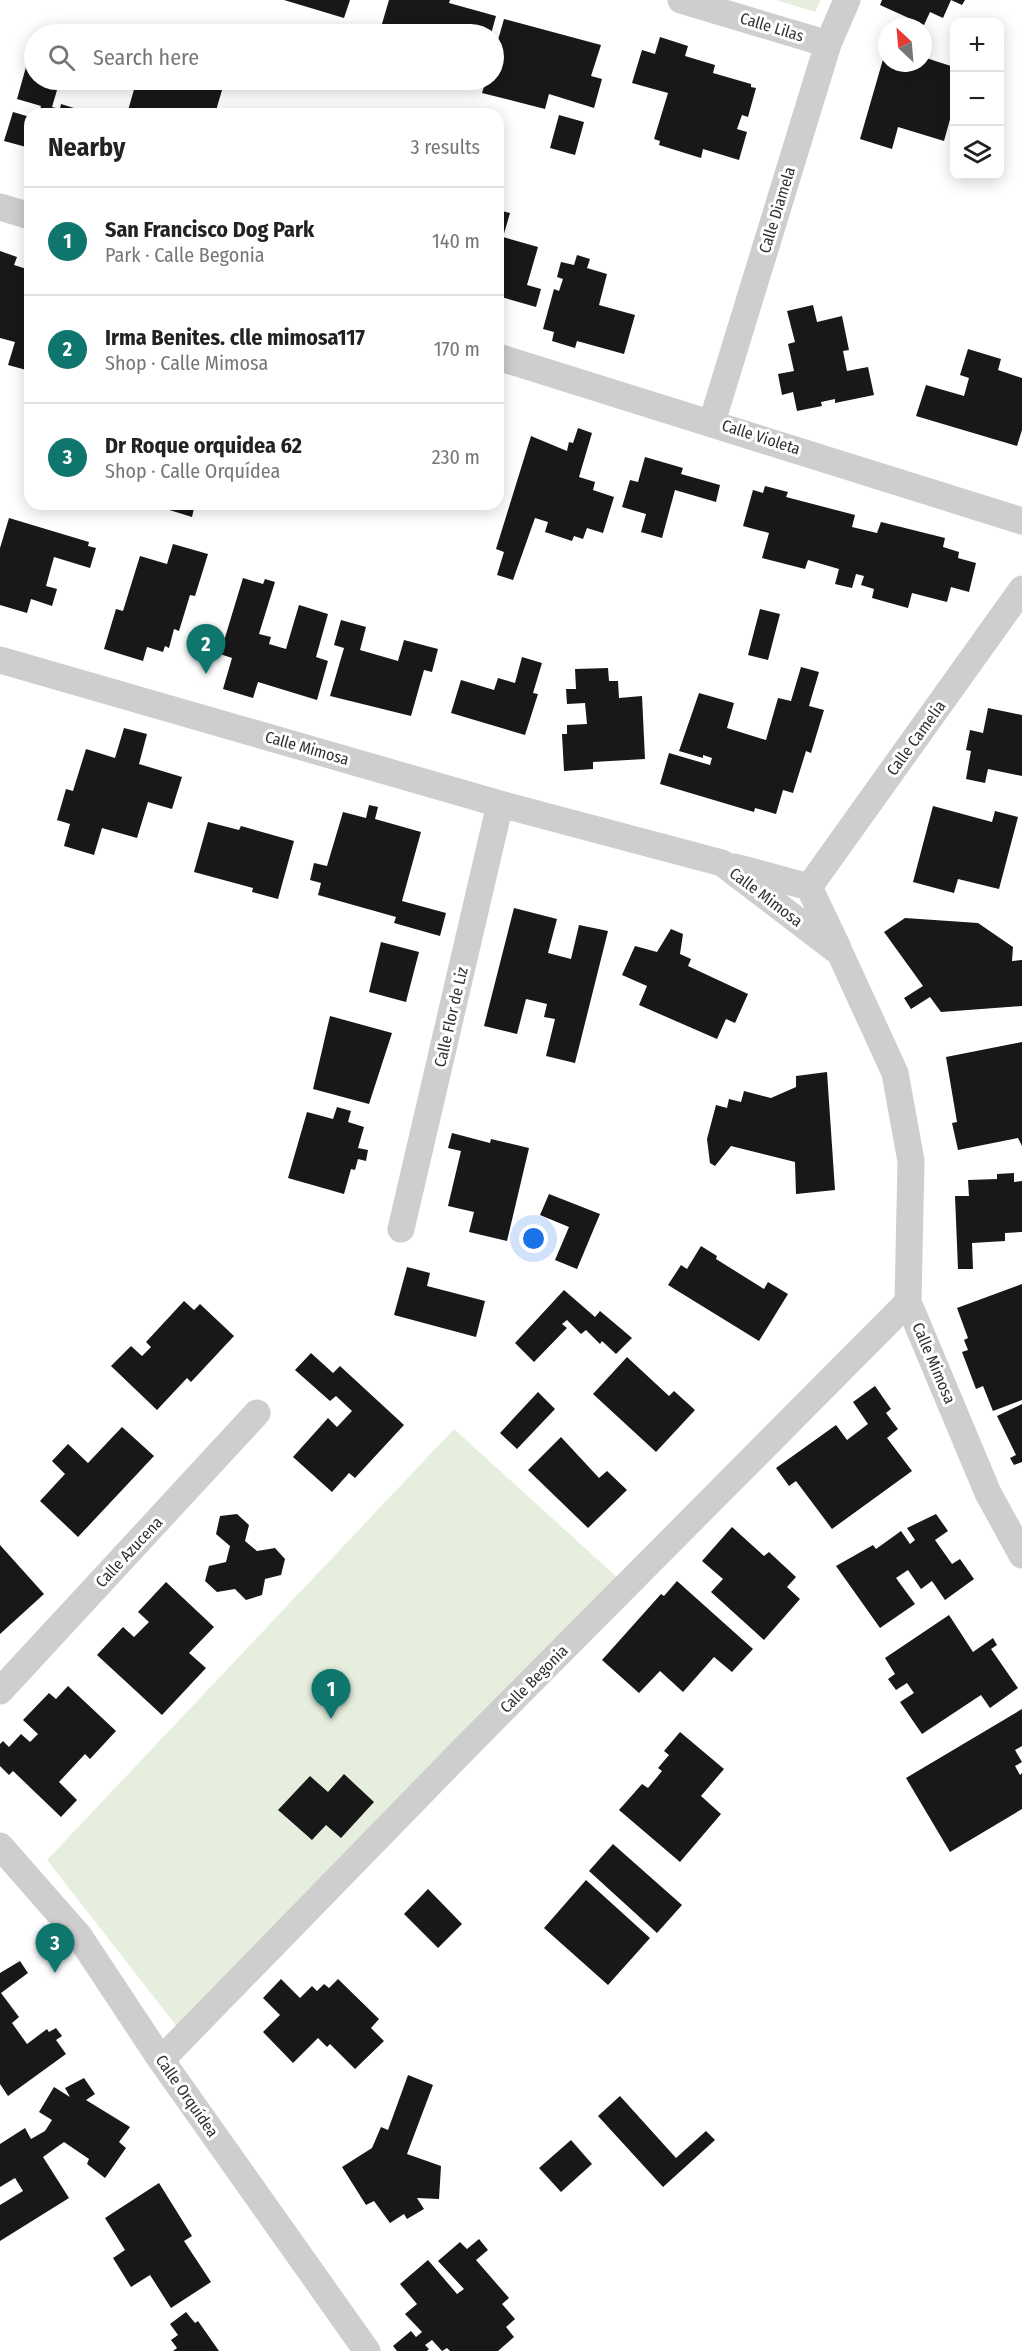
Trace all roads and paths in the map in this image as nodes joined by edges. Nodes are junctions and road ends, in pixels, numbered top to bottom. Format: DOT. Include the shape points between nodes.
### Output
graph roads {
  1 [pos="681,0"];
  2 [pos="847,0"];
  3 [pos="828,45"];
  4 [pos="0,207"];
  5 [pos="24,214"];
  6 [pos="504,359"];
  7 [pos="712,422"];
  8 [pos="1022,521"];
  9 [pos="1022,589"];
  10 [pos="0,660"];
  11 [pos="500,804"];
  12 [pos="722,863"];
  13 [pos="809,887"];
  14 [pos="840,953"];
  15 [pos="401,1229"];
  16 [pos="908,1302"];
  17 [pos="257,1413"];
  18 [pos="1022,1555"];
  19 [pos="0,1691"];
  20 [pos="0,1846"];
  21 [pos="161,2060"];
  22 [pos="367,2351"];
  1 -- 3 [label="street, Calle Lilas"];
  2 -- 3 [label="street, Calle Diamela"];
  3 -- 7 [label="street, Calle Diamela"];
  4 -- 5 [label="street"];
  6 -- 7 [label="street, Calle Violeta"];
  7 -- 8 [label="street, Calle Violeta"];
  9 -- 13 [label="street, Calle Camelia"];
  10 -- 11 [label="street, Calle Mimosa"];
  11 -- 12 [label="street, Calle Mimosa"];
  11 -- 15 [label="street, Calle Flor de Liz"];
  12 -- 13 [label="street"];
  12 -- 14 [label="street, Calle Mimosa"];
  13 -- 14 [label="street"];
  14 -- 16 [label="street, Calle Mimosa" via="895,1073 911,1161"];
  16 -- 18 [label="street, Calle Mimosa" via="988,1493"];
  16 -- 21 [label="street, Calle Begonia"];
  17 -- 19 [label="street, Calle Azucena"];
  20 -- 21 [label="street, Calle Orquídea" via="79,1936"];
  21 -- 22 [label="street, Calle Orquídea"];
}
